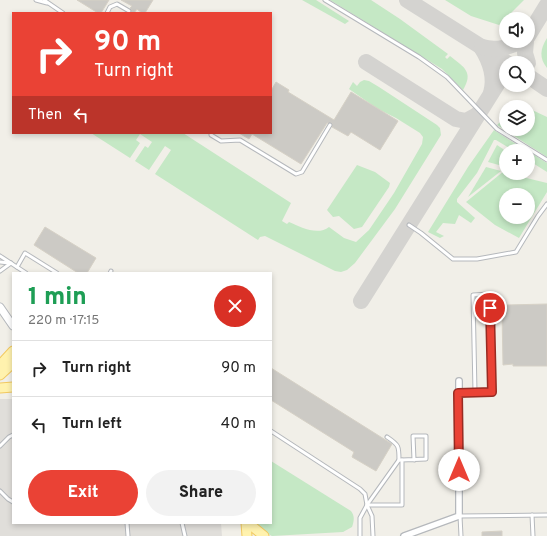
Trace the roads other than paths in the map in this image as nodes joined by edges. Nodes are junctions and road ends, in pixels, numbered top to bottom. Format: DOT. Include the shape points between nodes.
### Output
graph roads {
  1 [pos="36,0"];
  2 [pos="325,0"];
  3 [pos="46,1"];
  4 [pos="129,11"];
  5 [pos="62,12"];
  6 [pos="108,12"];
  7 [pos="330,125"];
  8 [pos="211,134"];
  9 [pos="547,160"];
  10 [pos="547,204"];
  11 [pos="409,225"];
  12 [pos="0,256"];
  13 [pos="0,262"];
  14 [pos="11,263"];
  15 [pos="17,267"];
  16 [pos="0,271"];
  17 [pos="22,272"];
  18 [pos="55,272"];
  19 [pos="0,307"];
  20 [pos="12,325"];
  21 [pos="12,352"];
  22 [pos="12,364"];
  23 [pos="0,365"];
  24 [pos="0,375"];
  25 [pos="458,381"];
  26 [pos="12,387"];
  27 [pos="0,388"];
  28 [pos="475,392"];
  29 [pos="458,393"];
  30 [pos="272,432"];
  31 [pos="12,436"];
  32 [pos="387,437"];
  33 [pos="0,446"];
  34 [pos="400,460"];
  35 [pos="414,460"];
  36 [pos="0,491"];
  37 [pos="12,501"];
  38 [pos="367,505"];
  39 [pos="532,515"];
  40 [pos="547,515"];
  41 [pos="460,516"];
  42 [pos="127,524"];
  43 [pos="182,524"];
  44 [pos="247,524"];
  45 [pos="248,524"];
  46 [pos="128,536"];
  47 [pos="185,536"];
  48 [pos="247,536"];
  49 [pos="264,536"];
  50 [pos="360,536"];
  51 [pos="373,536"];
  52 [pos="404,536"];
  53 [pos="461,536"];
  54 [pos="533,536"];
  1 -- 3 [label="lane"];
  2 -- 9 [label="lane" via="447,77 497,129"];
  3 -- 5 [label="lane"];
  4 -- 6 [label="lane" via="117,4 110,7"];
  7 -- 8 [label="lane" via="302,172 296,174 240,140 221,141"];
  10 -- 11 [label="lane" via="516,252 477,259 453,259"];
  12 -- 14 [label="lane"];
  13 -- 14 [label="lane"];
  14 -- 15 [label="lane"];
  14 -- 16 [label="lane"];
  15 -- 17 [label="lane"];
  15 -- 18 [label="lane" via="25,253"];
  19 -- 20 [label="street"];
  21 -- 23 [label="main road"];
  22 -- 24 [label="main road"];
  25 -- 29 [label="street"];
  26 -- 27 [label="main road"];
  28 -- 28 [label="lane" via="492,392 490,294 473,295"];
  28 -- 29 [label="lane"];
  29 -- 41 [label="street"];
  30 -- 38 [label="lane" via="360,489 365,494"];
  31 -- 33 [label="lane"];
  32 -- 34 [label="lane" via="397,443"];
  34 -- 35 [label="lane"];
  34 -- 38 [label="lane"];
  34 -- 38 [label="lane" via="402,505"];
  35 -- 35 [label="lane" via="413,436 426,436 426,459"];
  36 -- 37 [label="lane"];
  38 -- 50 [label="lane" via="360,518"];
  38 -- 51 [label="lane" via="372,516"];
  39 -- 40 [label="lane"];
  39 -- 41 [label="lane"];
  39 -- 54 [label="lane"];
  41 -- 52 [label="street"];
  41 -- 53 [label="lane"];
  42 -- 46 [label="lane"];
  43 -- 47 [label="lane"];
  44 -- 48 [label="main road"];
  45 -- 49 [label="main road"];
}
